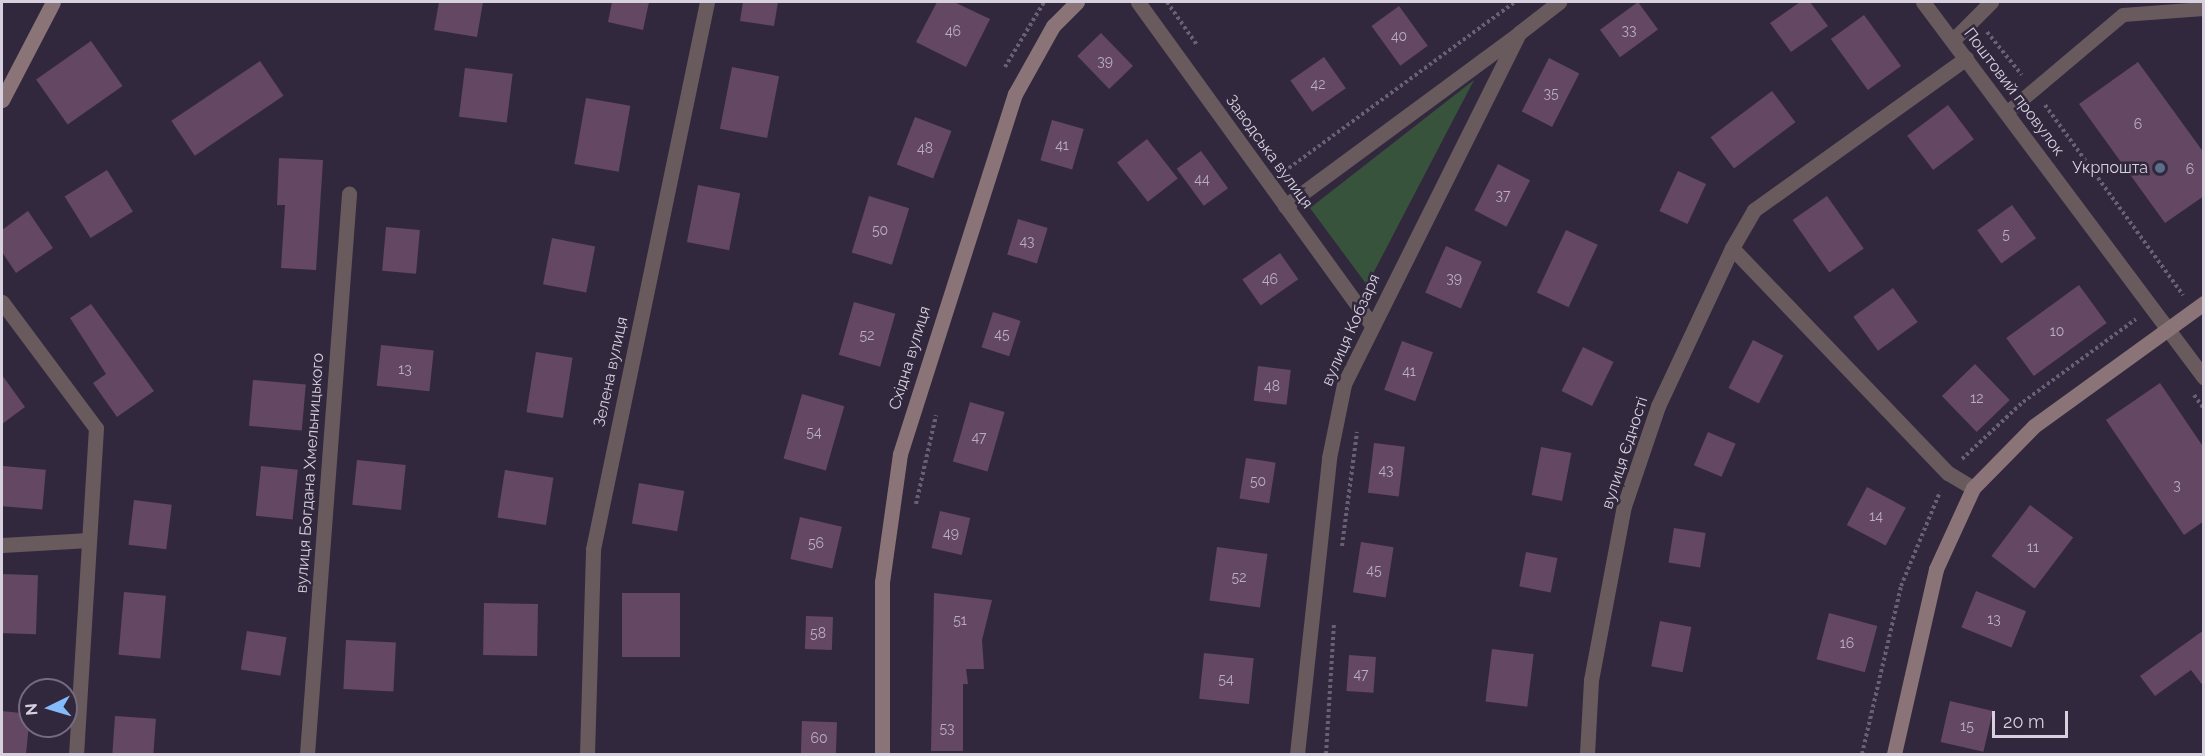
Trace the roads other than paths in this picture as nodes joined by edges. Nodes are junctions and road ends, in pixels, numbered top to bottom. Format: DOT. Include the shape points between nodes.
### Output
graph roads {
  1 [pos="53,2"];
  2 [pos="707,2"];
  3 [pos="1077,2"];
  4 [pos="1138,2"];
  5 [pos="1559,2"];
  6 [pos="1923,2"];
  7 [pos="1991,2"];
  8 [pos="2204,9"];
  9 [pos="1520,33"];
  10 [pos="1953,40"];
  11 [pos="1966,58"];
  12 [pos="2,100"];
  13 [pos="2008,112"];
  14 [pos="349,194"];
  15 [pos="1285,206"];
  16 [pos="1732,248"];
  17 [pos="2,302"];
  18 [pos="2199,306"];
  19 [pos="1370,324"];
  20 [pos="2168,328"];
  21 [pos="2204,377"];
  22 [pos="1973,488"];
  23 [pos="89,540"];
  24 [pos="2,545"];
  25 [pos="76,754"];
  26 [pos="307,754"];
  27 [pos="587,754"];
  28 [pos="882,754"];
  29 [pos="1297,754"];
  30 [pos="1587,754"];
  31 [pos="1894,754"];
  1 -- 12 [label="street"];
  2 -- 27 [label="street, Зелена вулиця" via="593,549"];
  3 -- 28 [label="street, Східна вулиця" via="1053,26 1015,94 900,454 882,582"];
  4 -- 15 [label="street, Заводська вулиця"];
  5 -- 9 [label="street, вулиця Кобзаря"];
  6 -- 10 [label="street, Поштовий провулок"];
  7 -- 10 [label="street"];
  8 -- 13 [label="lane" via="2123,15"];
  9 -- 15 [label="street"];
  9 -- 19 [label="street, вулиця Кобзаря"];
  10 -- 11 [label="street, Поштовий провулок"];
  11 -- 13 [label="street, Поштовий провулок"];
  11 -- 16 [label="street, вулиця Єдності" via="1754,210"];
  13 -- 20 [label="street, Поштовий провулок"];
  14 -- 26 [label="street, вулиця Богдана Хмельницького"];
  15 -- 19 [label="street, Заводська вулиця"];
  16 -- 22 [label="street" via="1948,473"];
  16 -- 30 [label="street, вулиця Єдності" via="1658,406 1624,506 1592,680"];
  17 -- 23 [label="street" via="96,428"];
  18 -- 20 [label="street"];
  19 -- 29 [label="street, вулиця Кобзаря" via="1344,384 1329,458"];
  20 -- 21 [label="street, Поштовий провулок"];
  20 -- 22 [label="street" via="2034,426"];
  22 -- 31 [label="street" via="1936,569"];
  23 -- 24 [label="street"];
  23 -- 25 [label="street"];
}
